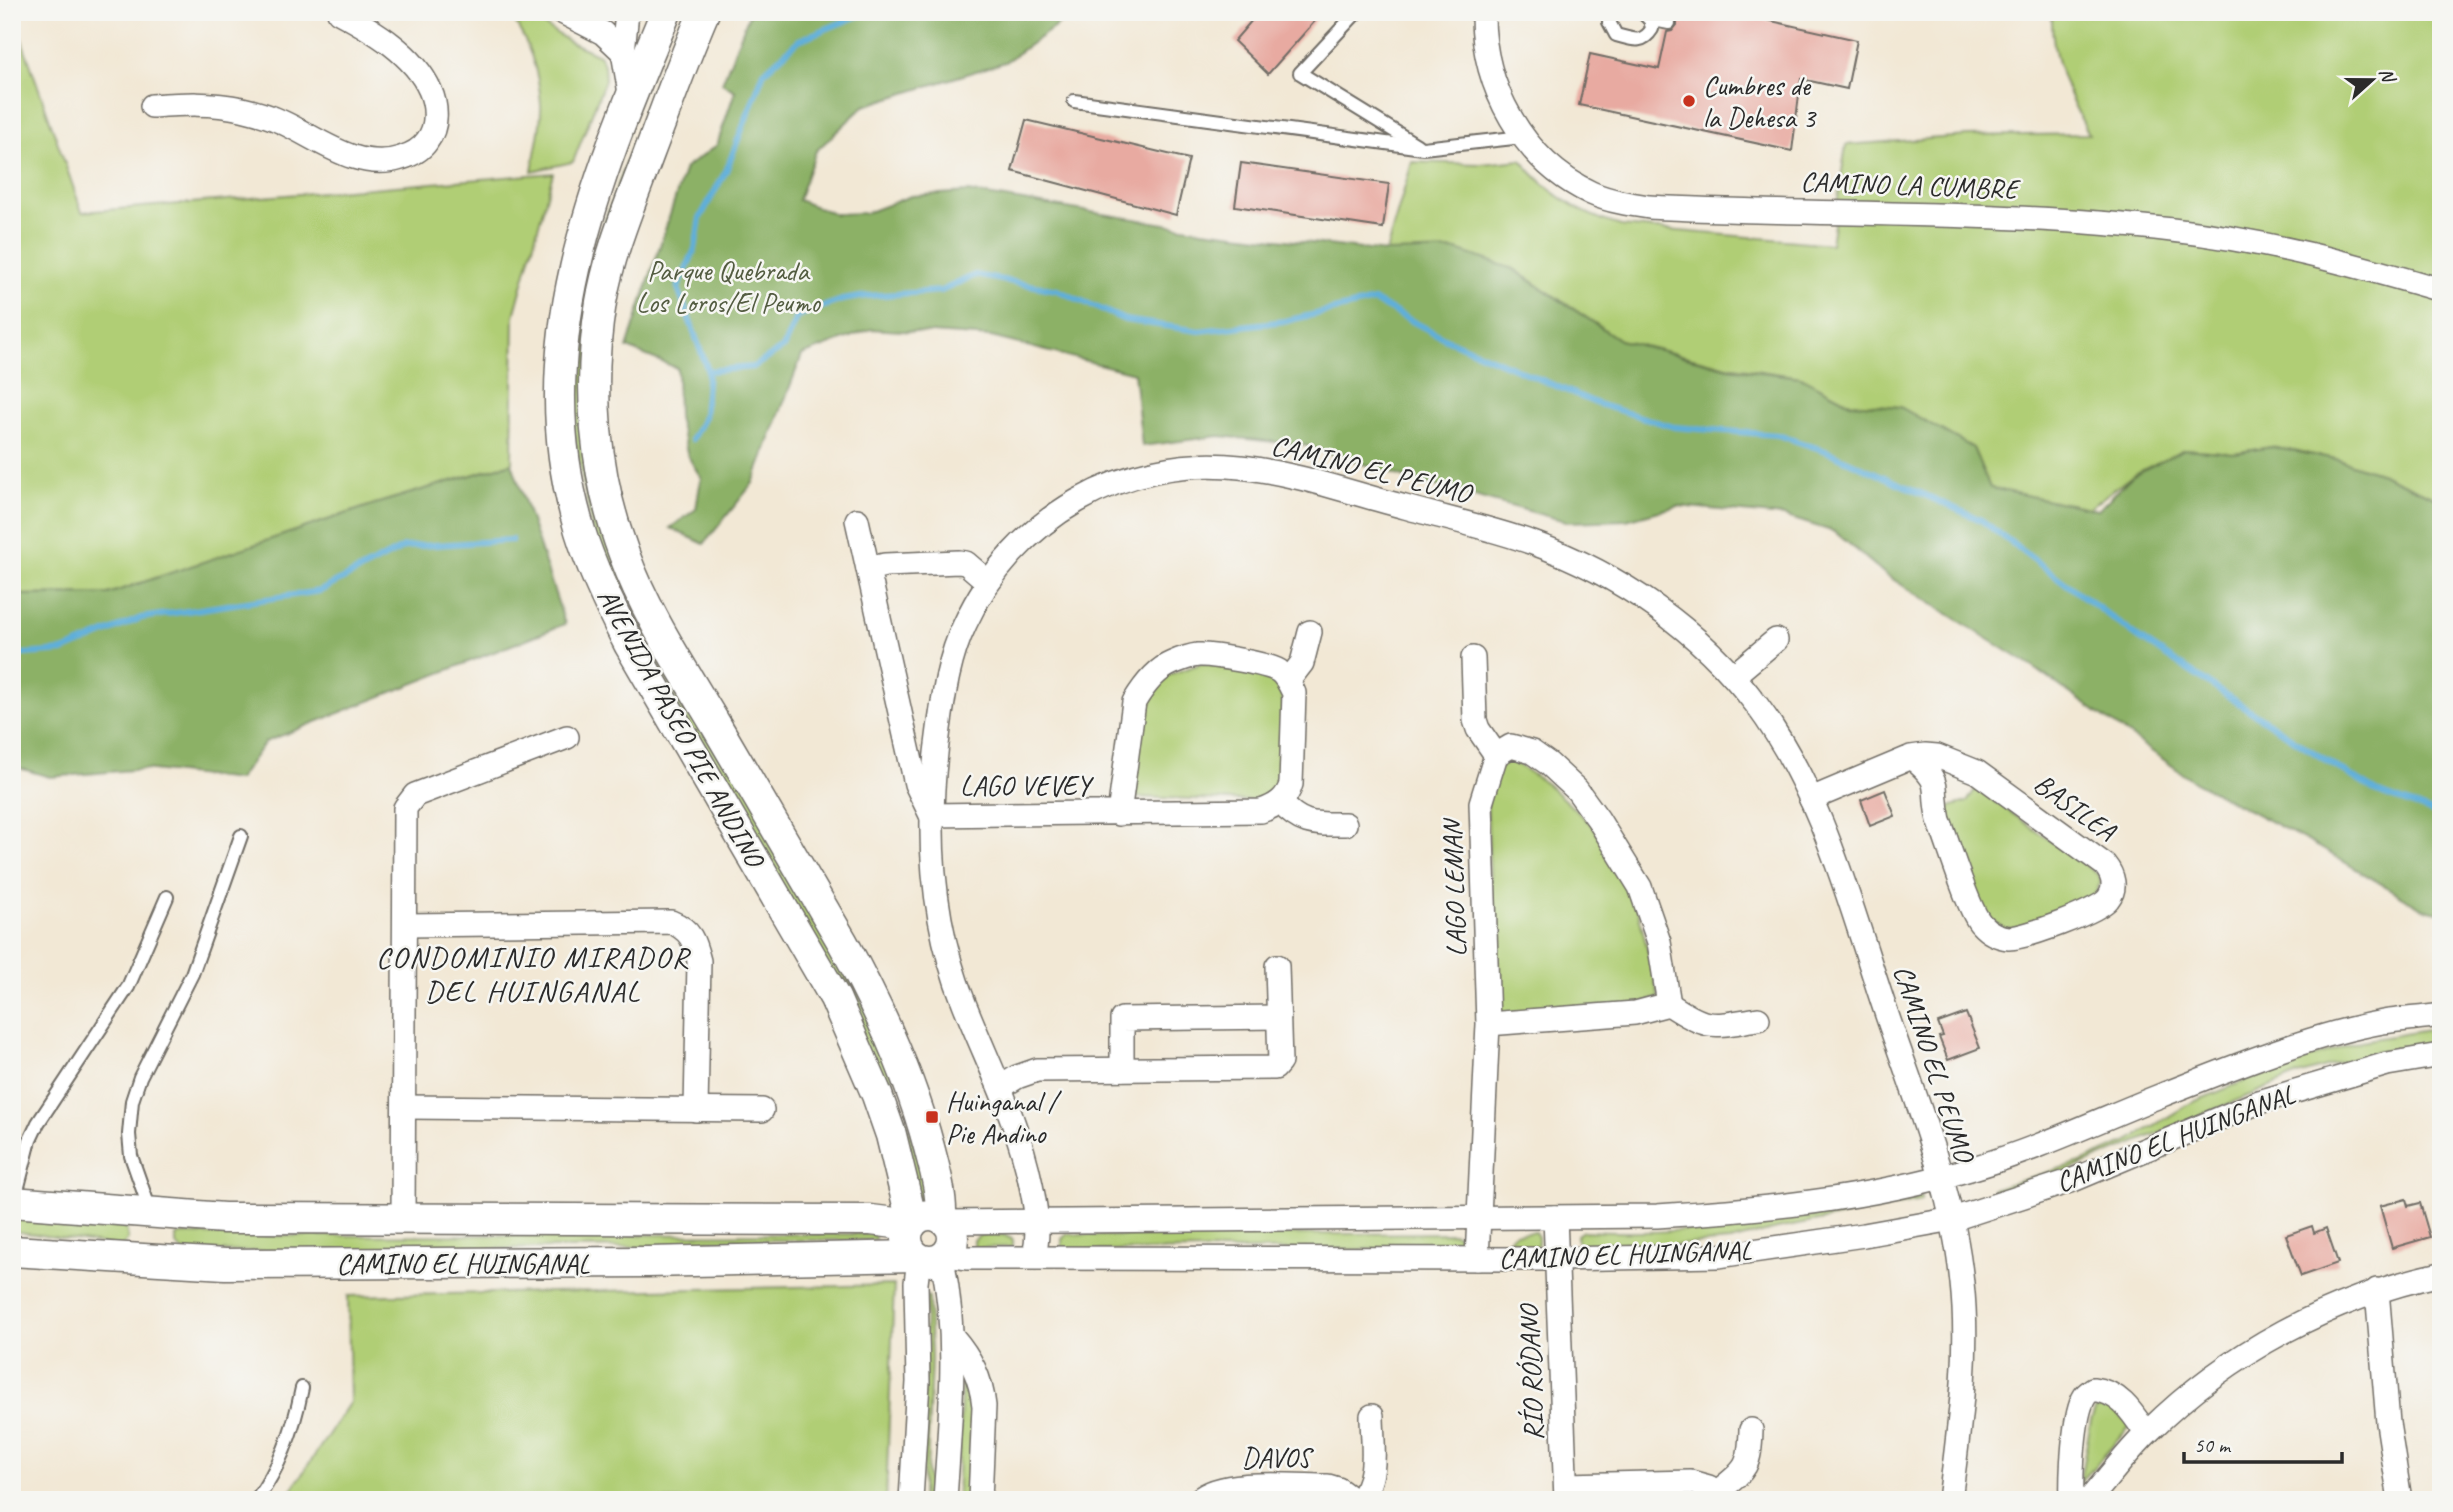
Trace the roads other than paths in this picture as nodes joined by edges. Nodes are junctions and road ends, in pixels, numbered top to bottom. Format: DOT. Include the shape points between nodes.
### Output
graph roads {
  1 [pos="338,12"];
  2 [pos="613,12"];
  3 [pos="627,12"];
  4 [pos="666,12"];
  5 [pos="704,12"];
  6 [pos="1357,12"];
  7 [pos="1483,12"];
  8 [pos="1615,12"];
  9 [pos="1642,12"];
  10 [pos="571,16"];
  11 [pos="1669,23"];
  12 [pos="1651,24"];
  13 [pos="623,52"];
  14 [pos="631,99"];
  15 [pos="1074,101"];
  16 [pos="152,106"];
  17 [pos="1524,137"];
  18 [pos="1423,148"];
  19 [pos="2441,290"];
  20 [pos="857,520"];
  21 [pos="868,569"];
  22 [pos="988,582"];
  23 [pos="1310,632"];
  24 [pos="1776,640"];
  25 [pos="1473,657"];
  26 [pos="1732,676"];
  27 [pos="1287,681"];
  28 [pos="567,737"];
  29 [pos="1496,755"];
  30 [pos="1911,757"];
  31 [pos="1811,799"];
  32 [pos="1280,802"];
  33 [pos="1119,814"];
  34 [pos="931,815"];
  35 [pos="1345,824"];
  36 [pos="241,836"];
  37 [pos="167,897"];
  38 [pos="405,925"];
  39 [pos="1278,967"];
  40 [pos="1669,1004"];
  41 [pos="2441,1015"];
  42 [pos="1279,1017"];
  43 [pos="1758,1019"];
  44 [pos="1488,1024"];
  45 [pos="2441,1055"];
  46 [pos="1122,1069"];
  47 [pos="1001,1087"];
  48 [pos="404,1107"];
  49 [pos="762,1110"];
  50 [pos="696,1111"];
  51 [pos="1941,1176"];
  52 [pos="13,1202"];
  53 [pos="152,1213"];
  54 [pos="1478,1217"];
  55 [pos="1555,1217"];
  56 [pos="403,1219"];
  57 [pos="1953,1219"];
  58 [pos="1037,1220"];
  59 [pos="928,1222"];
  60 [pos="12,1251"];
  61 [pos="1034,1256"];
  62 [pos="931,1257"];
  63 [pos="1477,1259"];
  64 [pos="1556,1259"];
  65 [pos="153,1261"];
  66 [pos="2441,1273"];
  67 [pos="2377,1290"];
  68 [pos="952,1336"];
  69 [pos="302,1388"];
  70 [pos="1372,1416"];
  71 [pos="1751,1430"];
  72 [pos="2147,1433"];
  73 [pos="1566,1492"];
  74 [pos="1718,1496"];
  75 [pos="256,1500"];
  76 [pos="911,1500"];
  77 [pos="945,1500"];
  78 [pos="980,1500"];
  79 [pos="1199,1500"];
  80 [pos="1355,1500"];
  81 [pos="1950,1500"];
  82 [pos="2071,1500"];
  83 [pos="2089,1500"];
  84 [pos="2400,1500"];
  1 -- 16 [label="street" via="393,47 429,88 435,106 433,130 413,153 394,160 367,160 243,109 209,104"];
  2 -- 10 [label="street" via="600,18"];
  3 -- 13 [label="street"];
  4 -- 14 [label="street, AVENIDA PASEO PIE ANDINO"];
  5 -- 59 [label="street, AVENIDA PASEO PIE ANDINO" via="618,237 603,292 594,398 605,490 624,556 661,631 884,1021 926,1134 940,1196"];
  6 -- 18 [label="lane" via="1300,73"];
  7 -- 17 [label="street, CAMINO LA CUMBRE" via="1490,69 1505,108"];
  8 -- 12 [label="lane" via="1609,22 1616,35 1639,41 1647,38"];
  9 -- 12 [label="lane"];
  10 -- 13 [label="street" via="603,33"];
  11 -- 12 [label="lane"];
  13 -- 14 [label="street"];
  14 -- 59 [label="street, AVENIDA PASEO PIE ANDINO" via="586,221 563,331 564,447 579,528 629,643 835,998 891,1135 909,1209"];
  15 -- 18 [label="lane"];
  17 -- 18 [label="lane"];
  17 -- 19 [label="street, CAMINO LA CUMBRE" via="1570,180 1590,192 1630,204 1929,214 2174,230 2316,256"];
  20 -- 21 [label="street, CAMINO EL PEUMO"];
  21 -- 22 [label="street" via="959,562"];
  21 -- 34 [label="street, CAMINO EL PEUMO" via="916,784"];
  22 -- 26 [label="street, CAMINO EL PEUMO" via="1039,527 1108,484 1171,467 1242,467 1503,533 1559,553 1645,599"];
  22 -- 34 [label="street, CAMINO EL PEUMO" via="949,665"];
  23 -- 27 [label="street" via="1302,663"];
  24 -- 26 [label="street"];
  25 -- 29 [label="street" via="1475,720"];
  26 -- 31 [label="street, CAMINO EL PEUMO" via="1782,742"];
  27 -- 32 [label="street" via="1294,693 1291,784"];
  27 -- 33 [label="street, LAGO VEVEY" via="1266,665 1209,656 1169,664 1143,687 1135,702"];
  28 -- 38 [label="street" via="415,796 405,808"];
  29 -- 40 [label="street" via="1511,746 1532,752 1577,790 1598,820 1640,887 1659,942"];
  29 -- 44 [label="street, LAGO LEMAN" via="1481,803"];
  30 -- 30 [label="street, BASILEA" via="1933,777 1939,820 1976,918 1990,932 2017,937 2051,927 2108,900 2113,879 2105,865 1977,772 1937,756"];
  30 -- 31 [label="street, BASILEA"];
  31 -- 51 [label="street, CAMINO EL PEUMO"];
  32 -- 33 [label="street, LAGO VEVEY" via="1261,811"];
  32 -- 35 [label="street" via="1304,822"];
  33 -- 34 [label="street, LAGO VEVEY"];
  34 -- 47 [label="street, CAMINO EL PEUMO" via="934,882 946,948 965,1006"];
  36 -- 53 [label="lane" via="191,974 132,1101 131,1156"];
  37 -- 52 [label="lane" via="128,987 38,1124"];
  38 -- 48 [label="street"];
  38 -- 50 [label="street" via="671,922 684,927 699,961"];
  39 -- 42 [label="street"];
  40 -- 43 [label="street" via="1712,1026"];
  40 -- 44 [label="street" via="1636,1013"];
  41 -- 51 [label="street, CAMINO EL HUINGANAL" via="2382,1023 2297,1045 2019,1153"];
  42 -- 46 [label="street" via="1280,1062 1275,1068"];
  42 -- 46 [label="street" via="1122,1019"];
  44 -- 54 [label="street, LAGO LEMAN"];
  45 -- 57 [label="street, CAMINO EL HUINGANAL" via="2387,1064 2259,1102 2073,1180"];
  46 -- 47 [label="street" via="1037,1070"];
  47 -- 58 [label="street, CAMINO EL PEUMO" via="1022,1148"];
  48 -- 50 [label="street"];
  48 -- 56 [label="street"];
  49 -- 50 [label="street"];
  51 -- 55 [label="street, CAMINO EL HUINGANAL" via="1745,1210"];
  51 -- 57 [label="street, CAMINO EL PEUMO"];
  52 -- 53 [label="street, CAMINO EL HUINGANAL"];
  53 -- 56 [label="street, CAMINO EL HUINGANAL"];
  53 -- 65 [label="street"];
  54 -- 55 [label="street, CAMINO EL HUINGANAL"];
  54 -- 58 [label="street, CAMINO EL HUINGANAL"];
  54 -- 63 [label="street, LAGO LEMAN"];
  55 -- 64 [label="street, RÍO RÓDANO"];
  56 -- 59 [label="street, CAMINO EL HUINGANAL"];
  57 -- 64 [label="street, CAMINO EL HUINGANAL" via="1718,1256"];
  57 -- 81 [label="street, CAMINO EL PEUMO" via="1965,1345"];
  58 -- 59 [label="street, CAMINO EL HUINGANAL"];
  58 -- 61 [label="street, CAMINO EL PEUMO"];
  59 -- 62 [label="street" via="953,1238"];
  59 -- 62 [label="street" via="906,1238 907,1245"];
  60 -- 65 [label="street, CAMINO EL HUINGANAL"];
  61 -- 62 [label="street, CAMINO EL HUINGANAL"];
  61 -- 63 [label="street, CAMINO EL HUINGANAL"];
  62 -- 65 [label="street, CAMINO EL HUINGANAL"];
  62 -- 68 [label="street" via="949,1294"];
  62 -- 76 [label="street" via="916,1283 918,1382"];
  63 -- 64 [label="street, CAMINO EL HUINGANAL"];
  64 -- 73 [label="street, RÍO RÓDANO"];
  66 -- 67 [label="street"];
  67 -- 72 [label="street" via="2270,1338 2205,1381"];
  67 -- 84 [label="street"];
  68 -- 77 [label="street"];
  68 -- 78 [label="street" via="974,1366 983,1392"];
  69 -- 75 [label="lane" via="289,1440"];
  70 -- 80 [label="street, DAVOS" via="1372,1473 1367,1489"];
  71 -- 74 [label="street, RÍO RÓDANO" via="1747,1464"];
  72 -- 82 [label="street" via="2123,1401 2106,1390 2093,1389 2085,1396 2071,1467"];
  72 -- 83 [label="street"];
  73 -- 74 [label="street, RÍO RÓDANO" via="1691,1482"];
  79 -- 80 [label="street, DAVOS" via="1227,1486 1328,1486"];
}
